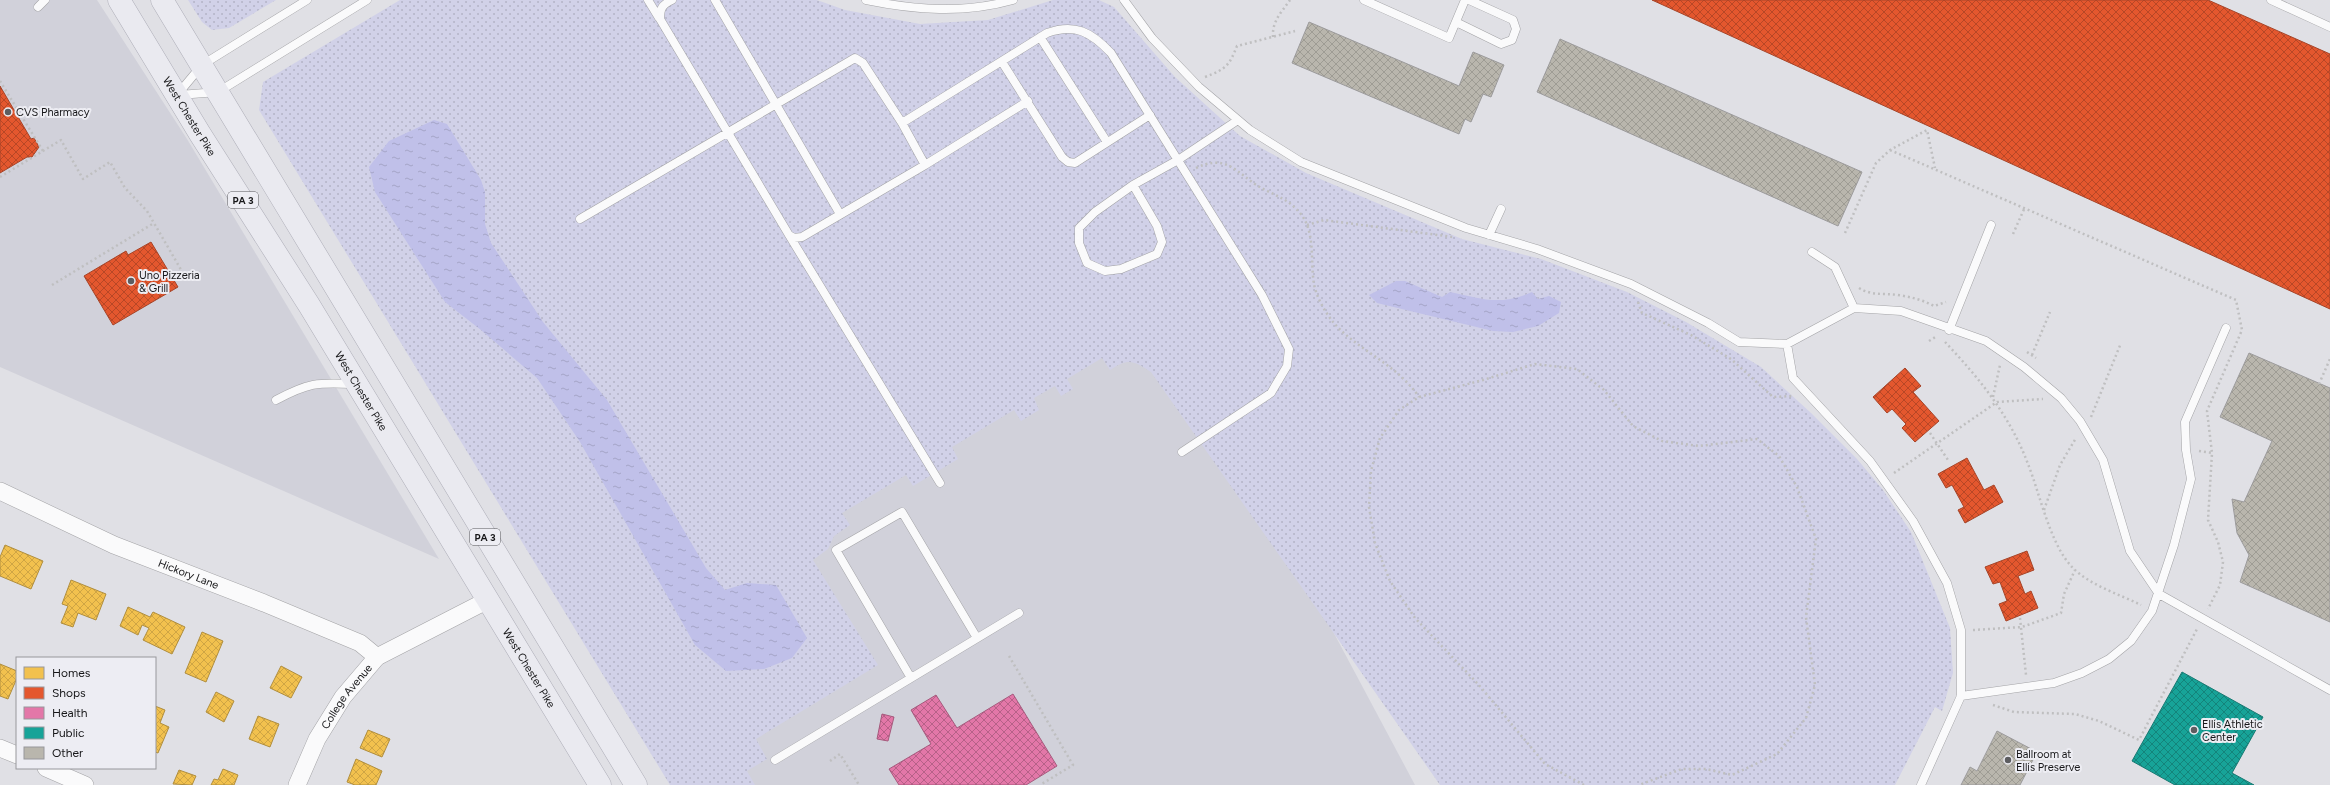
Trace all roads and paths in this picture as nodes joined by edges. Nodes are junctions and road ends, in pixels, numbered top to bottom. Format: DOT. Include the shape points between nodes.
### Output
graph roads {
  1 [pos="45,0"];
  2 [pos="119,0"];
  3 [pos="162,0"];
  4 [pos="307,0"];
  5 [pos="367,0"];
  6 [pos="648,0"];
  7 [pos="672,0"];
  8 [pos="715,0"];
  9 [pos="866,0"];
  10 [pos="1013,0"];
  11 [pos="1124,0"];
  12 [pos="1290,0"];
  13 [pos="1364,0"];
  14 [pos="1465,0"];
  15 [pos="1469,0"];
  16 [pos="2271,0"];
  17 [pos="38,6"];
  18 [pos="660,20"];
  19 [pos="1456,22"];
  20 [pos="2330,27"];
  21 [pos="1295,31"];
  22 [pos="1040,37"];
  23 [pos="1274,37"];
  24 [pos="1002,62"];
  25 [pos="202,65"];
  26 [pos="0,81"];
  27 [pos="1194,81"];
  28 [pos="218,92"];
  29 [pos="176,95"];
  30 [pos="1028,102"];
  31 [pos="774,104"];
  32 [pos="1150,115"];
  33 [pos="1238,120"];
  34 [pos="902,123"];
  35 [pos="728,132"];
  36 [pos="1107,142"];
  37 [pos="1890,150"];
  38 [pos="43,151"];
  39 [pos="1178,160"];
  40 [pos="925,165"];
  41 [pos="1935,168"];
  42 [pos="1186,173"];
  43 [pos="0,177"];
  44 [pos="1133,186"];
  45 [pos="2025,207"];
  46 [pos="1501,209"];
  47 [pos="840,214"];
  48 [pos="580,219"];
  49 [pos="154,223"];
  50 [pos="1308,225"];
  51 [pos="1991,225"];
  52 [pos="1475,231"];
  53 [pos="1845,233"];
  54 [pos="2013,234"];
  55 [pos="789,235"];
  56 [pos="1489,235"];
  57 [pos="1812,252"];
  58 [pos="188,280"];
  59 [pos="1856,282"];
  60 [pos="1632,284"];
  61 [pos="52,285"];
  62 [pos="1948,296"];
  63 [pos="1854,308"];
  64 [pos="2050,312"];
  65 [pos="2226,328"];
  66 [pos="1949,330"];
  67 [pos="1938,336"];
  68 [pos="1929,341"];
  69 [pos="1944,341"];
  70 [pos="2121,343"];
  71 [pos="1787,344"];
  72 [pos="2003,353"];
  73 [pos="2032,355"];
  74 [pos="2330,359"];
  75 [pos="2319,384"];
  76 [pos="357,385"];
  77 [pos="1808,396"];
  78 [pos="1420,397"];
  79 [pos="1993,397"];
  80 [pos="2062,398"];
  81 [pos="276,400"];
  82 [pos="1997,402"];
  83 [pos="2091,417"];
  84 [pos="2083,428"];
  85 [pos="1930,433"];
  86 [pos="1936,443"];
  87 [pos="2186,450"];
  88 [pos="1182,452"];
  89 [pos="2212,453"];
  90 [pos="1948,460"];
  91 [pos="1884,481"];
  92 [pos="940,483"];
  93 [pos="0,491"];
  94 [pos="2044,510"];
  95 [pos="2075,570"];
  96 [pos="2158,594"];
  97 [pos="488,600"];
  98 [pos="2152,611"];
  99 [pos="1019,613"];
  100 [pos="2020,618"];
  101 [pos="2202,619"];
  102 [pos="2022,628"];
  103 [pos="1961,630"];
  104 [pos="977,638"];
  105 [pos="1009,656"];
  106 [pos="377,657"];
  107 [pos="911,678"];
  108 [pos="2027,688"];
  109 [pos="2330,690"];
  110 [pos="1961,696"];
  111 [pos="1991,705"];
  112 [pos="0,748"];
  113 [pos="16,755"];
  114 [pos="775,760"];
  115 [pos="830,761"];
  116 [pos="48,769"];
  117 [pos="85,785"];
  118 [pos="297,785"];
  119 [pos="600,785"];
  120 [pos="636,785"];
  121 [pos="859,785"];
  122 [pos="1040,785"];
  123 [pos="1584,785"];
  124 [pos="1639,785"];
  125 [pos="1921,785"];
  1 -- 17 [label="lane"];
  2 -- 29 [label="highway, West Chester Pike / PA 3"];
  3 -- 25 [label="highway, PA 3"];
  4 -- 25 [label="lane"];
  5 -- 28 [label="lane"];
  6 -- 18 [label="lane"];
  7 -- 18 [label="lane" via="660,10"];
  8 -- 31 [label="lane"];
  9 -- 10 [label="lane" via="901,7 948,10 974,9"];
  11 -- 27 [label="lane" via="1152,38"];
  12 -- 23 [label="path" via="1276,18"];
  13 -- 19 [label="lane" via="1449,38"];
  14 -- 19 [label="lane"];
  15 -- 19 [label="lane" via="1513,20 1516,29 1512,40 1501,44"];
  16 -- 20 [label="lane"];
  18 -- 35 [label="lane"];
  21 -- 23 [label="path"];
  22 -- 24 [label="lane"];
  22 -- 32 [label="lane" via="1061,28 1082,31 1098,39 1111,53"];
  22 -- 36 [label="lane"];
  23 -- 27 [label="path" via="1237,46 1232,60 1224,69"];
  24 -- 30 [label="lane"];
  24 -- 34 [label="lane"];
  25 -- 28 [label="highway, PA 3"];
  25 -- 29 [label="lane"];
  26 -- 38 [label="path"];
  27 -- 33 [label="lane"];
  28 -- 29 [label="lane"];
  28 -- 120 [label="highway, PA 3"];
  29 -- 76 [label="highway, West Chester Pike / PA 3"];
  30 -- 36 [label="lane" via="1062,157 1068,162 1075,163"];
  30 -- 40 [label="lane"];
  31 -- 34 [label="lane" via="855,58 863,63"];
  31 -- 35 [label="lane"];
  31 -- 47 [label="lane"];
  32 -- 36 [label="lane"];
  32 -- 39 [label="lane"];
  33 -- 39 [label="lane"];
  33 -- 52 [label="lane" via="1301,162"];
  34 -- 40 [label="lane"];
  35 -- 48 [label="lane"];
  35 -- 55 [label="lane"];
  37 -- 41 [label="path"];
  37 -- 41 [label="path" via="1927,130"];
  37 -- 53 [label="path" via="1876,163"];
  38 -- 43 [label="path"];
  38 -- 49 [label="path" via="60,140 83,179 110,162 125,188 147,210"];
  39 -- 42 [label="lane"];
  39 -- 44 [label="lane"];
  40 -- 47 [label="lane"];
  41 -- 45 [label="path"];
  42 -- 50 [label="path" via="1209,162 1219,162 1234,168 1254,184 1282,197 1300,213"];
  42 -- 88 [label="lane" via="1262,295 1289,349 1287,366 1270,393"];
  44 -- 44 [label="lane" via="1157,226 1162,242 1157,254 1121,269 1105,271 1087,263 1079,243 1079,228 1095,212"];
  45 -- 54 [label="path"];
  45 -- 89 [label="path" via="2236,300 2242,330 2207,411"];
  46 -- 56 [label="lane"];
  47 -- 55 [label="lane" via="802,237 794,238"];
  49 -- 58 [label="path"];
  49 -- 61 [label="path"];
  50 -- 52 [label="path" via="1324,220 1471,238"];
  50 -- 78 [label="path" via="1314,284 1320,301 1332,321 1348,337 1380,358 1410,384"];
  51 -- 66 [label="lane"];
  52 -- 56 [label="lane"];
  55 -- 92 [label="lane"];
  56 -- 60 [label="lane" via="1537,249"];
  57 -- 63 [label="lane" via="1835,267"];
  59 -- 62 [label="path" via="1859,288 1869,294 1898,295 1922,300 1934,306 1945,302"];
  60 -- 71 [label="lane" via="1708,323 1738,342"];
  60 -- 77 [label="path" via="1642,313 1691,335 1732,360 1774,397"];
  63 -- 66 [label="lane" via="1901,311"];
  63 -- 71 [label="lane"];
  64 -- 73 [label="path"];
  65 -- 87 [label="lane" via="2185,422"];
  66 -- 72 [label="lane" via="1986,341"];
  67 -- 68 [label="path"];
  69 -- 79 [label="path"];
  70 -- 83 [label="path"];
  71 -- 77 [label="lane" via="1793,378"];
  72 -- 79 [label="path"];
  72 -- 80 [label="lane"];
  74 -- 75 [label="path"];
  76 -- 81 [label="lane" via="308,385"];
  76 -- 97 [label="highway, West Chester Pike / PA 3"];
  77 -- 91 [label="lane" via="1870,461"];
  78 -- 123 [label="path" via="1400,410 1380,438 1371,471 1369,506 1375,543 1390,581 1415,618 1478,684 1545,764"];
  78 -- 124 [label="path" via="1535,364 1576,369 1604,390 1633,426 1662,441 1699,446 1757,439 1779,456 1797,487 1816,539 1806,616 1815,685 1806,718 1777,754 1732,775 1706,769 1682,770"];
  79 -- 82 [label="path"];
  80 -- 82 [label="path"];
  80 -- 84 [label="lane"];
  82 -- 86 [label="path"];
  82 -- 94 [label="path" via="2013,429"];
  84 -- 94 [label="path" via="2060,465"];
  84 -- 96 [label="lane" via="2103,460 2130,551"];
  85 -- 86 [label="path"];
  86 -- 90 [label="path"];
  86 -- 91 [label="path"];
  87 -- 89 [label="path"];
  87 -- 96 [label="lane" via="2191,479 2184,512"];
  89 -- 101 [label="path" via="2208,520 2218,542 2222,562 2220,585"];
  91 -- 103 [label="lane" via="1913,521 1946,582"];
  93 -- 106 [label="street, Hickory Lane" via="114,545 360,643"];
  94 -- 95 [label="path" via="2062,556"];
  95 -- 98 [label="path" via="2086,579"];
  95 -- 102 [label="path" via="2064,594 2061,613"];
  96 -- 98 [label="lane"];
  96 -- 101 [label="lane"];
  97 -- 106 [label="street, College Avenue"];
  97 -- 119 [label="highway, West Chester Pike / PA 3"];
  98 -- 108 [label="lane" via="2131,641 2109,659 2082,673 2054,683"];
  99 -- 104 [label="lane"];
  100 -- 102 [label="path"];
  101 -- 109 [label="lane"];
  101 -- 111 [label="path" via="2139,740 2100,721 2075,714 2014,712"];
  102 -- 103 [label="path"];
  102 -- 108 [label="path"];
  103 -- 110 [label="lane"];
  104 -- 107 [label="lane"];
  104 -- 107 [label="lane" via="902,512 836,550"];
  105 -- 122 [label="path" via="1073,765"];
  106 -- 118 [label="street, College Avenue" via="339,703 316,739"];
  107 -- 114 [label="lane"];
  108 -- 110 [label="lane"];
  110 -- 125 [label="lane" via="1936,758"];
  112 -- 113 [label="street"];
  115 -- 121 [label="path" via="840,754"];
  116 -- 117 [label="street"];
}
